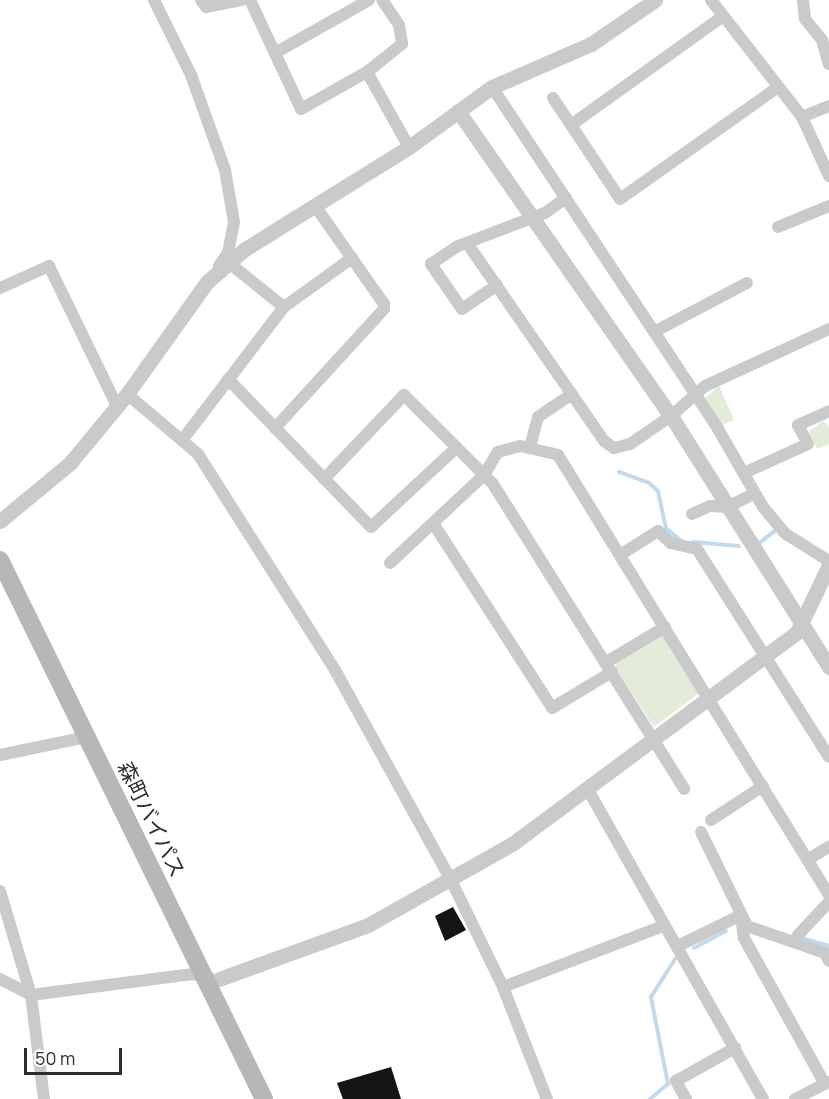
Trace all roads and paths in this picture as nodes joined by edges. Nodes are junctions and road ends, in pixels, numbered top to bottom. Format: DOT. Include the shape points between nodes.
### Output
graph roads {
  1 [pos="154,0"];
  2 [pos="201,0"];
  3 [pos="241,0"];
  4 [pos="250,0"];
  5 [pos="369,0"];
  6 [pos="382,0"];
  7 [pos="711,0"];
  8 [pos="803,0"];
  9 [pos="649,2"];
  10 [pos="723,16"];
  11 [pos="275,53"];
  12 [pos="829,64"];
  13 [pos="367,72"];
  14 [pos="492,87"];
  15 [pos="778,87"];
  16 [pos="553,98"];
  17 [pos="829,106"];
  18 [pos="458,111"];
  19 [pos="802,117"];
  20 [pos="571,124"];
  21 [pos="409,147"];
  22 [pos="824,154"];
  23 [pos="829,176"];
  24 [pos="566,198"];
  25 [pos="315,206"];
  26 [pos="829,206"];
  27 [pos="534,217"];
  28 [pos="778,226"];
  29 [pos="467,243"];
  30 [pos="352,258"];
  31 [pos="230,263"];
  32 [pos="207,282"];
  33 [pos="747,283"];
  34 [pos="497,285"];
  35 [pos="0,288"];
  36 [pos="284,307"];
  37 [pos="829,329"];
  38 [pos="654,332"];
  39 [pos="228,379"];
  40 [pos="572,394"];
  41 [pos="695,395"];
  42 [pos="122,400"];
  43 [pos="828,413"];
  44 [pos="671,416"];
  45 [pos="275,428"];
  46 [pos="183,438"];
  47 [pos="457,447"];
  48 [pos="530,447"];
  49 [pos="744,473"];
  50 [pos="484,475"];
  51 [pos="324,479"];
  52 [pos="754,494"];
  53 [pos="727,507"];
  54 [pos="692,514"];
  55 [pos="0,521"];
  56 [pos="433,523"];
  57 [pos="620,555"];
  58 [pos="0,560"];
  59 [pos="390,563"];
  60 [pos="829,563"];
  61 [pos="802,626"];
  62 [pos="666,627"];
  63 [pos="764,656"];
  64 [pos="829,667"];
  65 [pos="609,668"];
  66 [pos="709,697"];
  67 [pos="87,737"];
  68 [pos="653,739"];
  69 [pos="0,755"];
  70 [pos="829,758"];
  71 [pos="763,786"];
  72 [pos="587,788"];
  73 [pos="684,789"];
  74 [pos="711,820"];
  75 [pos="701,832"];
  76 [pos="829,847"];
  77 [pos="807,860"];
  78 [pos="452,882"];
  79 [pos="0,891"];
  80 [pos="829,895"];
  81 [pos="829,902"];
  82 [pos="741,915"];
  83 [pos="665,925"];
  84 [pos="798,935"];
  85 [pos="678,946"];
  86 [pos="829,961"];
  87 [pos="212,977"];
  88 [pos="0,979"];
  89 [pos="504,987"];
  90 [pos="31,995"];
  91 [pos="735,1048"];
  92 [pos="827,1083"];
  93 [pos="44,1099"];
  94 [pos="264,1099"];
  95 [pos="547,1099"];
  96 [pos="686,1099"];
  97 [pos="763,1099"];
  98 [pos="795,1099"];
  1 -- 32 [label="street" via="191,75 231,198 234,222 228,253"];
  2 -- 3 [label="street" via="206,7"];
  4 -- 11 [label="street"];
  5 -- 11 [label="street"];
  6 -- 13 [label="street" via="399,25 402,44"];
  7 -- 10 [label="street"];
  8 -- 12 [label="street" via="805,19 822,40"];
  9 -- 14 [label="street" via="591,44"];
  10 -- 15 [label="street"];
  10 -- 20 [label="street"];
  11 -- 13 [label="street" via="301,109"];
  13 -- 21 [label="street"];
  14 -- 18 [label="street"];
  14 -- 24 [label="street"];
  15 -- 19 [label="street"];
  15 -- 20 [label="street" via="620,199"];
  16 -- 20 [label="street"];
  17 -- 19 [label="street"];
  18 -- 21 [label="street"];
  18 -- 27 [label="street"];
  19 -- 22 [label="street"];
  21 -- 25 [label="street"];
  22 -- 23 [label="street"];
  24 -- 27 [label="street"];
  24 -- 38 [label="street"];
  25 -- 30 [label="street"];
  25 -- 31 [label="street"];
  26 -- 28 [label="street"];
  27 -- 29 [label="street"];
  27 -- 44 [label="street"];
  29 -- 34 [label="street"];
  29 -- 34 [label="street" via="431,264 462,309"];
  30 -- 36 [label="street"];
  30 -- 45 [label="street" via="384,309"];
  31 -- 32 [label="street"];
  31 -- 36 [label="street"];
  32 -- 42 [label="street"];
  33 -- 38 [label="street"];
  34 -- 40 [label="street"];
  35 -- 42 [label="street" via="49,266"];
  36 -- 39 [label="street"];
  37 -- 41 [label="street" via="705,386"];
  38 -- 41 [label="street"];
  39 -- 45 [label="street"];
  39 -- 46 [label="street"];
  40 -- 44 [label="street" via="604,441 614,448 630,444"];
  40 -- 48 [label="street" via="538,417"];
  41 -- 44 [label="street"];
  41 -- 49 [label="street"];
  42 -- 46 [label="street"];
  42 -- 55 [label="street" via="70,463"];
  43 -- 49 [label="street" via="798,425 808,444"];
  44 -- 53 [label="street"];
  45 -- 51 [label="street"];
  46 -- 78 [label="street" via="214,476 328,660"];
  47 -- 50 [label="street"];
  47 -- 51 [label="street" via="371,527"];
  47 -- 51 [label="street" via="404,395"];
  48 -- 50 [label="street" via="498,452"];
  48 -- 57 [label="street" via="558,455"];
  49 -- 52 [label="street"];
  50 -- 56 [label="street"];
  50 -- 65 [label="street"];
  52 -- 53 [label="street"];
  52 -- 60 [label="street" via="778,527"];
  53 -- 54 [label="street" via="710,506"];
  53 -- 61 [label="street"];
  56 -- 59 [label="street"];
  56 -- 65 [label="street" via="552,708"];
  57 -- 62 [label="street"];
  57 -- 63 [label="street" via="658,531 671,543 697,549"];
  58 -- 67 [label="main road, 森町バイパス"];
  60 -- 61 [label="street"];
  61 -- 63 [label="street"];
  61 -- 64 [label="street"];
  62 -- 65 [label="street"];
  62 -- 66 [label="street"];
  63 -- 66 [label="street"];
  63 -- 70 [label="street"];
  65 -- 68 [label="street"];
  66 -- 68 [label="street"];
  66 -- 71 [label="street"];
  67 -- 69 [label="street"];
  67 -- 87 [label="main road, 森町バイパス"];
  68 -- 72 [label="street"];
  68 -- 73 [label="street"];
  71 -- 74 [label="street"];
  71 -- 77 [label="street"];
  72 -- 78 [label="street" via="512,844"];
  72 -- 83 [label="street"];
  75 -- 82 [label="street"];
  76 -- 77 [label="street"];
  77 -- 80 [label="street"];
  78 -- 87 [label="street" via="368,925"];
  78 -- 89 [label="street"];
  79 -- 90 [label="street"];
  81 -- 84 [label="street"];
  82 -- 85 [label="street"];
  82 -- 86 [label="street" via="752,930 825,953"];
  82 -- 92 [label="street" via="744,938"];
  83 -- 85 [label="street"];
  83 -- 89 [label="street"];
  85 -- 91 [label="street"];
  87 -- 90 [label="street"];
  87 -- 94 [label="main road, 森町バイパス"];
  88 -- 90 [label="street"];
  89 -- 95 [label="street"];
  90 -- 93 [label="street"];
  91 -- 96 [label="street" via="676,1081"];
  91 -- 97 [label="street"];
  92 -- 98 [label="street"];
}
